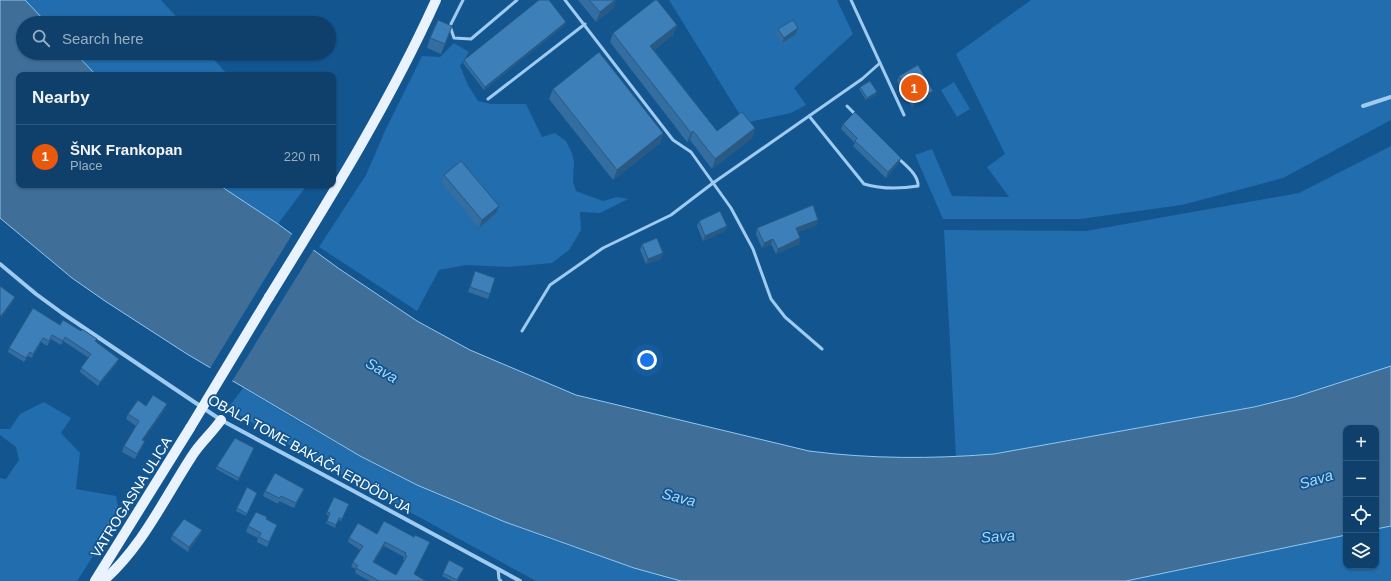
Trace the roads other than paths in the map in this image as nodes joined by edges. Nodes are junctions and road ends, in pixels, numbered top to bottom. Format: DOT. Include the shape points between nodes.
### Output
graph roads {
  1 [pos="436,0"];
  2 [pos="463,0"];
  3 [pos="517,0"];
  4 [pos="565,0"];
  5 [pos="851,0"];
  6 [pos="585,24"];
  7 [pos="880,63"];
  8 [pos="1391,97"];
  9 [pos="488,99"];
  10 [pos="847,106"];
  11 [pos="1363,106"];
  12 [pos="904,115"];
  13 [pos="809,116"];
  14 [pos="858,117"];
  15 [pos="894,154"];
  16 [pos="713,183"];
  17 [pos="336,188"];
  18 [pos="336,188"];
  19 [pos="0,264"];
  20 [pos="522,331"];
  21 [pos="822,349"];
  22 [pos="221,420"];
  23 [pos="498,569"];
  24 [pos="95,581"];
  25 [pos="102,581"];
  26 [pos="501,581"];
  27 [pos="520,581"];
  1 -- 17 [label="main road, VATROGASNA ULICA, bridge" via="400,74"];
  2 -- 3 [label="lane" via="450,26 454,38 471,40"];
  4 -- 6 [label="lane"];
  5 -- 7 [label="lane"];
  6 -- 9 [label="lane"];
  6 -- 16 [label="lane" via="673,140 691,152"];
  7 -- 12 [label="lane"];
  7 -- 13 [label="lane" via="862,79"];
  8 -- 11 [label="street"];
  10 -- 14 [label="lane"];
  13 -- 15 [label="lane" via="864,184 874,187 918,186 919,181 915,175"];
  13 -- 16 [label="lane"];
  16 -- 20 [label="lane" via="671,215 603,248 550,285"];
  16 -- 21 [label="lane" via="731,208 753,249 771,299 785,317"];
  18 -- 24 [label="main road, VATROGASNA ULICA, bridge"];
  19 -- 22 [label="street, OBALA TOME BAKAČA ERDÖDYJA" via="62,313"];
  22 -- 23 [label="street, OBALA TOME BAKAČA ERDÖDYJA"];
  22 -- 25 [label="main road" via="193,454 134,548"];
  23 -- 26 [label="lane"];
  23 -- 27 [label="street, OBALA TOME BAKAČA ERDÖDYJA"];
}
